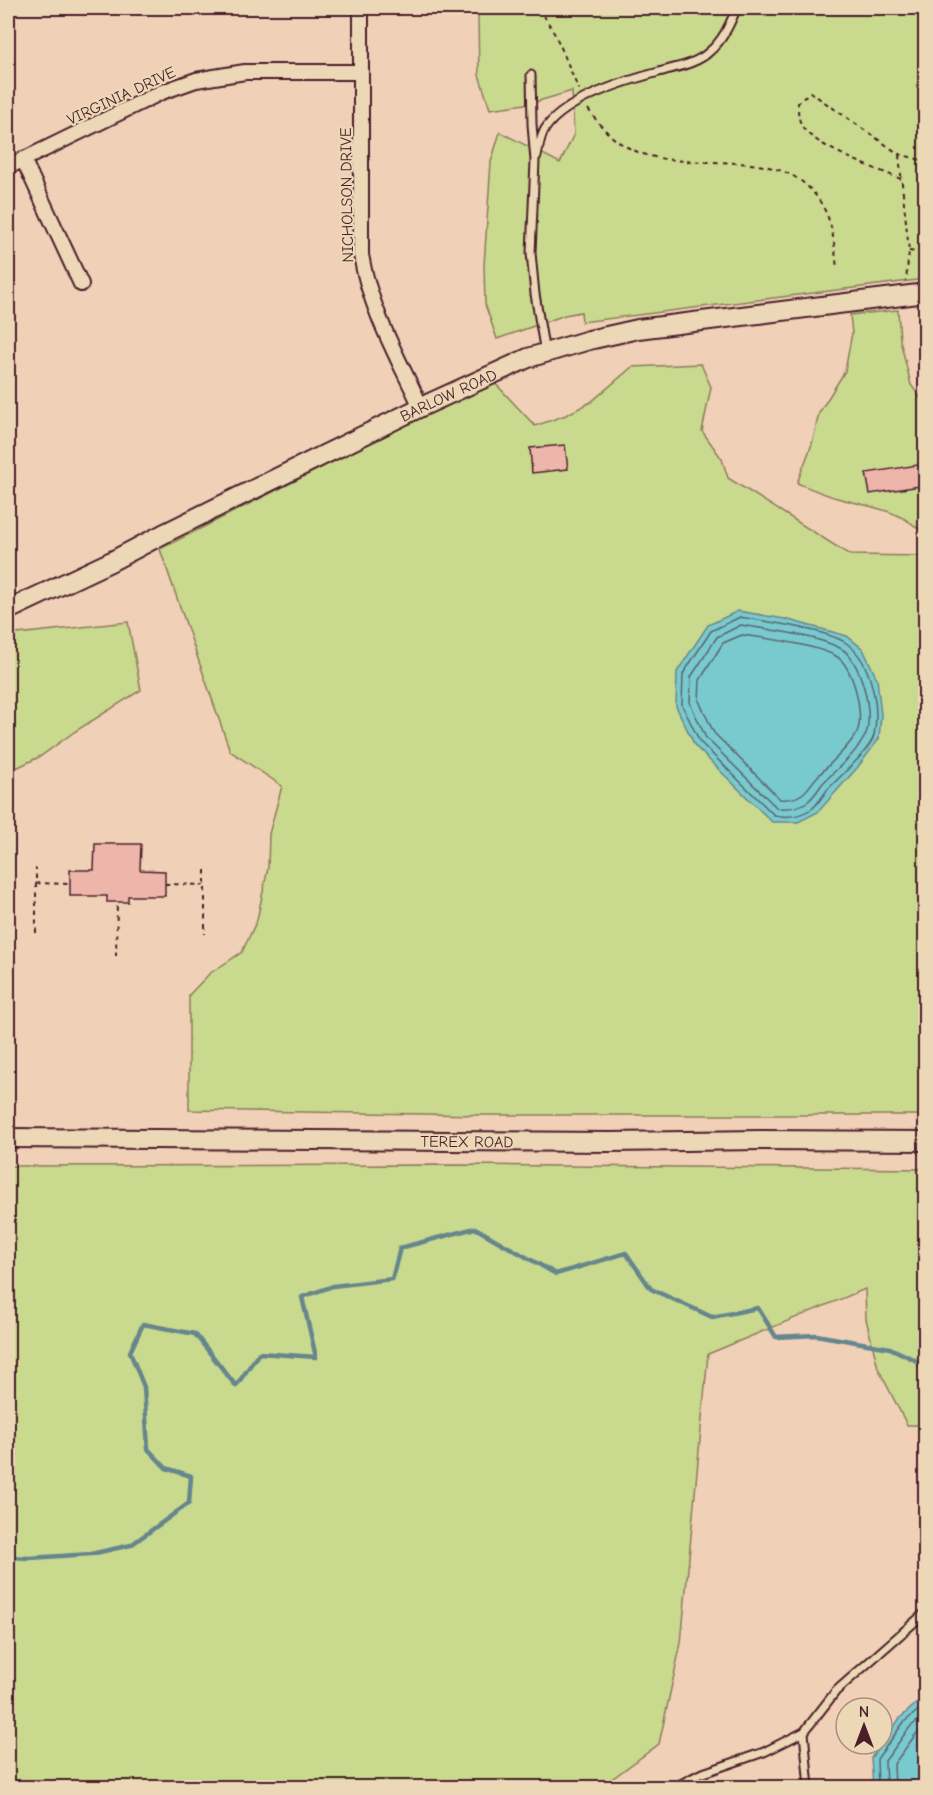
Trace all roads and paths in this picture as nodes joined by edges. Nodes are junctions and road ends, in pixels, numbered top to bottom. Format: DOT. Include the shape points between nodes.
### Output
graph roads {
  1 [pos="361,8"];
  2 [pos="538,8"];
  3 [pos="735,12"];
  4 [pos="361,72"];
  5 [pos="531,75"];
  6 [pos="583,100"];
  7 [pos="899,154"];
  8 [pos="23,159"];
  9 [pos="926,159"];
  10 [pos="535,161"];
  11 [pos="8,166"];
  12 [pos="901,179"];
  13 [pos="909,252"];
  14 [pos="926,253"];
  15 [pos="837,269"];
  16 [pos="81,284"];
  17 [pos="926,293"];
  18 [pos="905,295"];
  19 [pos="545,353"];
  20 [pos="421,407"];
  21 [pos="8,610"];
  22 [pos="36,868"];
  23 [pos="205,870"];
  24 [pos="36,883"];
  25 [pos="70,884"];
  26 [pos="165,884"];
  27 [pos="204,885"];
  28 [pos="117,902"];
  29 [pos="36,933"];
  30 [pos="205,934"];
  31 [pos="116,956"];
  32 [pos="8,1138"];
  33 [pos="926,1141"];
  34 [pos="926,1612"];
  35 [pos="804,1732"];
  36 [pos="674,1788"];
  37 [pos="809,1788"];
  1 -- 4 [label="street, NICHOLSON DRIVE"];
  2 -- 6 [label="path" via="560,41"];
  3 -- 6 [label="lane" via="710,52 687,64"];
  4 -- 8 [label="street, VIRGINIA DRIVE" via="245,72 196,80 162,92"];
  4 -- 20 [label="street, NICHOLSON DRIVE" via="364,273 376,312"];
  5 -- 10 [label="lane"];
  6 -- 10 [label="lane" via="555,116 543,132"];
  6 -- 15 [label="path" via="610,136 643,154 681,162 752,163 787,171 822,205"];
  7 -- 9 [label="path"];
  7 -- 12 [label="path"];
  7 -- 12 [label="path" via="810,92 798,104 802,128 815,139"];
  8 -- 11 [label="street, VIRGINIA DRIVE"];
  8 -- 16 [label="street"];
  10 -- 19 [label="lane" via="531,253"];
  12 -- 13 [label="path"];
  13 -- 14 [label="path"];
  13 -- 18 [label="path"];
  17 -- 18 [label="street, BARLOW ROAD"];
  18 -- 19 [label="street, BARLOW ROAD" via="638,329"];
  19 -- 20 [label="street, BARLOW ROAD"];
  20 -- 21 [label="street, BARLOW ROAD"];
  22 -- 24 [label="path"];
  23 -- 27 [label="path"];
  24 -- 25 [label="path"];
  24 -- 29 [label="path"];
  26 -- 27 [label="path"];
  27 -- 30 [label="path"];
  28 -- 31 [label="path"];
  32 -- 33 [label="street, TEREX ROAD"];
  34 -- 35 [label="lane" via="836,1691"];
  35 -- 36 [label="lane"];
  35 -- 37 [label="lane"];
}
